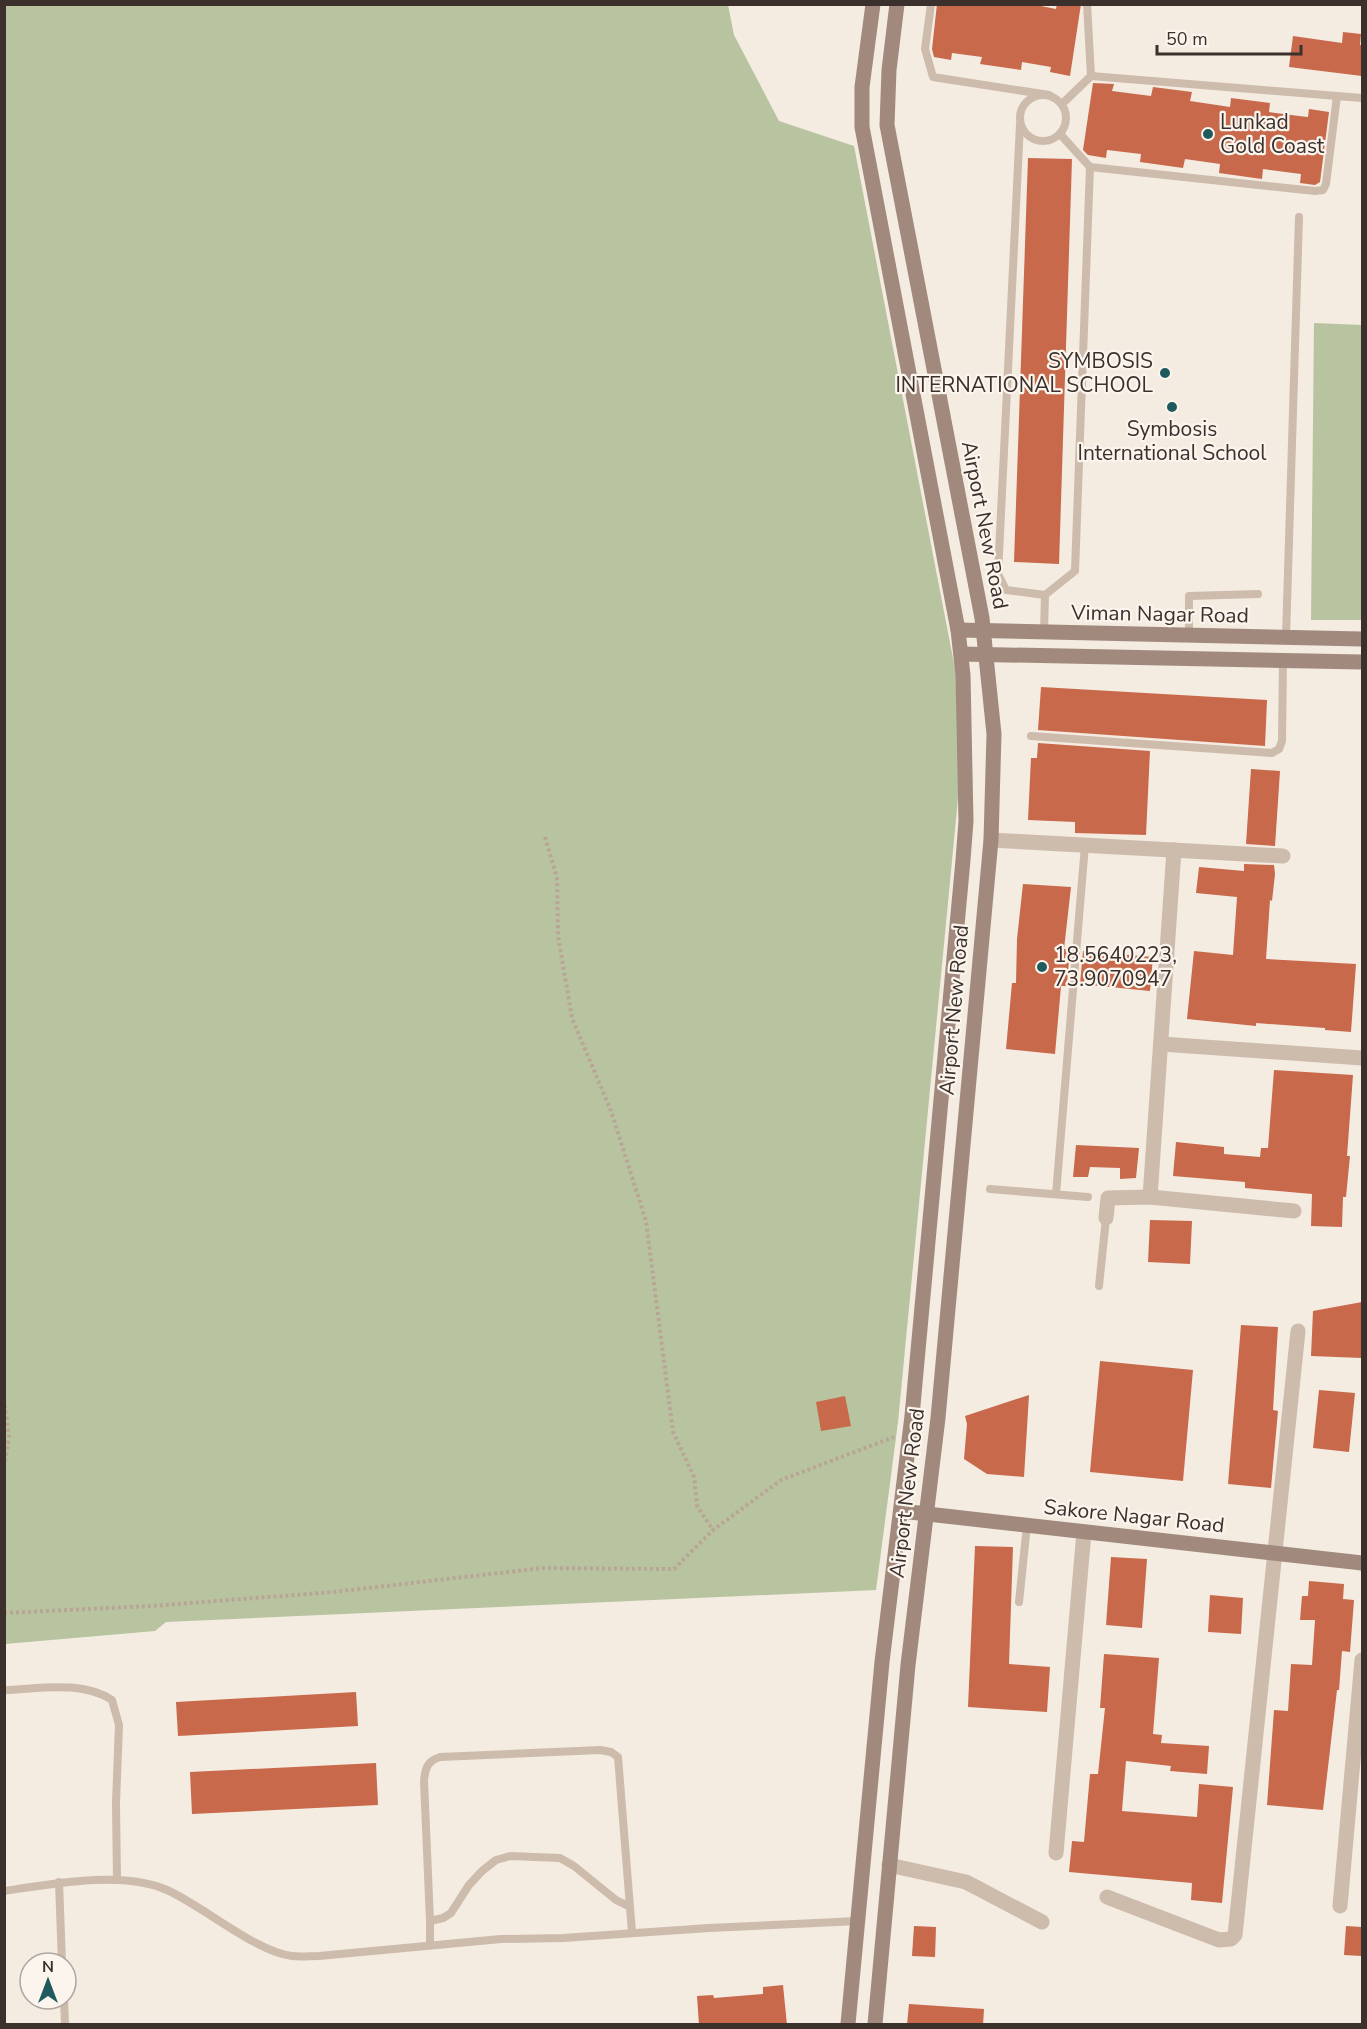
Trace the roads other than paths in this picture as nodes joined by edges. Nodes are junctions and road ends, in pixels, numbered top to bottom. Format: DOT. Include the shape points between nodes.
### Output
graph roads {
  1 [pos="873,4"];
  2 [pos="897,4"];
  3 [pos="930,4"];
  4 [pos="1087,4"];
  5 [pos="1091,76"];
  6 [pos="1048,95"];
  7 [pos="1337,96"];
  8 [pos="1362,98"];
  9 [pos="1062,104"];
  10 [pos="1020,124"];
  11 [pos="1060,134"];
  12 [pos="1090,167"];
  13 [pos="1299,217"];
  14 [pos="1258,594"];
  15 [pos="1045,595"];
  16 [pos="958,630"];
  17 [pos="984,631"];
  18 [pos="1044,632"];
  19 [pos="1189,635"];
  20 [pos="1286,638"];
  21 [pos="1362,639"];
  22 [pos="961,654"];
  23 [pos="987,654"];
  24 [pos="1282,660"];
  25 [pos="1362,662"];
  26 [pos="1031,736"];
  27 [pos="991,840"];
  28 [pos="1085,845"];
  29 [pos="1174,850"];
  30 [pos="1283,856"];
  31 [pos="1161,1044"];
  32 [pos="1362,1058"];
  33 [pos="990,1189"];
  34 [pos="1056,1194"];
  35 [pos="1088,1197"];
  36 [pos="1150,1197"];
  37 [pos="1294,1211"];
  38 [pos="1106,1218"];
  39 [pos="1099,1286"];
  40 [pos="1298,1331"];
  41 [pos="901,1511"];
  42 [pos="927,1514"];
  43 [pos="1027,1526"];
  44 [pos="1084,1532"];
  45 [pos="1274,1553"];
  46 [pos="1362,1563"];
  47 [pos="1018,1602"];
  48 [pos="1362,1660"];
  49 [pos="4,1690"];
  50 [pos="1056,1853"];
  51 [pos="889,1865"];
  52 [pos="117,1880"];
  53 [pos="60,1882"];
  54 [pos="4,1891"];
  55 [pos="1107,1897"];
  56 [pos="1340,1906"];
  57 [pos="630,1907"];
  58 [pos="430,1920"];
  59 [pos="858,1921"];
  60 [pos="1042,1922"];
  61 [pos="632,1932"];
  62 [pos="430,1945"];
  63 [pos="62,1951"];
  64 [pos="848,2025"];
  65 [pos="875,2025"];
  1 -- 16 [label="main road, Airport New Road" via="861,127"];
  2 -- 17 [label="main road, Airport New Road" via="887,125"];
  3 -- 6 [label="lane" via="925,49 933,78"];
  4 -- 5 [label="lane"];
  5 -- 7 [label="lane"];
  5 -- 9 [label="lane"];
  6 -- 9 [label="lane"];
  6 -- 10 [label="lane" via="1026,101"];
  7 -- 8 [label="lane"];
  7 -- 12 [label="lane" via="1323,190"];
  9 -- 11 [label="lane" via="1066,119"];
  10 -- 11 [label="lane" via="1037,140 1046,141"];
  10 -- 15 [label="lane" via="998,574 1006,590"];
  11 -- 12 [label="lane"];
  12 -- 15 [label="lane" via="1075,571"];
  13 -- 20 [label="lane"];
  14 -- 19 [label="lane" via="1189,596"];
  15 -- 18 [label="lane"];
  16 -- 17 [label="main road, Viman Nagar Road"];
  16 -- 22 [label="main road, Airport New Road"];
  17 -- 18 [label="main road, Viman Nagar Road"];
  17 -- 23 [label="main road, Airport New Road"];
  18 -- 19 [label="main road, Viman Nagar Road"];
  19 -- 20 [label="main road, Viman Nagar Road"];
  20 -- 21 [label="main road, Viman Nagar Road"];
  22 -- 23 [label="main road, Viman Nagar Road"];
  22 -- 41 [label="main road, Airport New Road" via="966,821"];
  23 -- 24 [label="main road, Viman Nagar Road"];
  23 -- 27 [label="main road, Airport New Road" via="994,734"];
  24 -- 25 [label="main road, Viman Nagar Road"];
  24 -- 26 [label="lane" via="1282,741 1280,749 1272,753"];
  27 -- 28 [label="street"];
  27 -- 42 [label="main road, Airport New Road"];
  28 -- 29 [label="street"];
  28 -- 34 [label="lane"];
  29 -- 30 [label="street"];
  29 -- 31 [label="street"];
  31 -- 32 [label="street"];
  31 -- 36 [label="street"];
  33 -- 34 [label="lane"];
  34 -- 35 [label="lane"];
  36 -- 37 [label="street"];
  36 -- 38 [label="street" via="1108,1198"];
  38 -- 39 [label="lane"];
  40 -- 45 [label="street"];
  41 -- 42 [label="main road, Sakore Nagar Road"];
  41 -- 59 [label="main road, Airport New Road" via="882,1662"];
  42 -- 43 [label="main road, Sakore Nagar Road"];
  42 -- 51 [label="main road, Airport New Road"];
  43 -- 44 [label="main road, Sakore Nagar Road"];
  43 -- 47 [label="lane"];
  44 -- 45 [label="main road, Sakore Nagar Road"];
  44 -- 50 [label="street"];
  45 -- 46 [label="main road, Sakore Nagar Road"];
  45 -- 55 [label="street" via="1235,1935 1219,1940"];
  48 -- 56 [label="street"];
  49 -- 52 [label="lane" via="85,1688 112,1700 119,1725"];
  51 -- 60 [label="street" via="966,1882"];
  51 -- 65 [label="main road, Airport New Road"];
  52 -- 53 [label="lane"];
  52 -- 62 [label="lane" via="141,1881 166,1889 267,1948 290,1956"];
  53 -- 54 [label="lane"];
  53 -- 63 [label="lane"];
  57 -- 58 [label="lane" via="560,1858 510,1856 496,1860 482,1871 451,1913"];
  57 -- 58 [label="lane" via="618,1757 600,1750 440,1757 431,1760 425,1769 424,1781"];
  57 -- 61 [label="lane"];
  58 -- 62 [label="lane"];
  59 -- 61 [label="lane"];
  59 -- 64 [label="main road, Airport New Road"];
  61 -- 62 [label="lane"];
}
